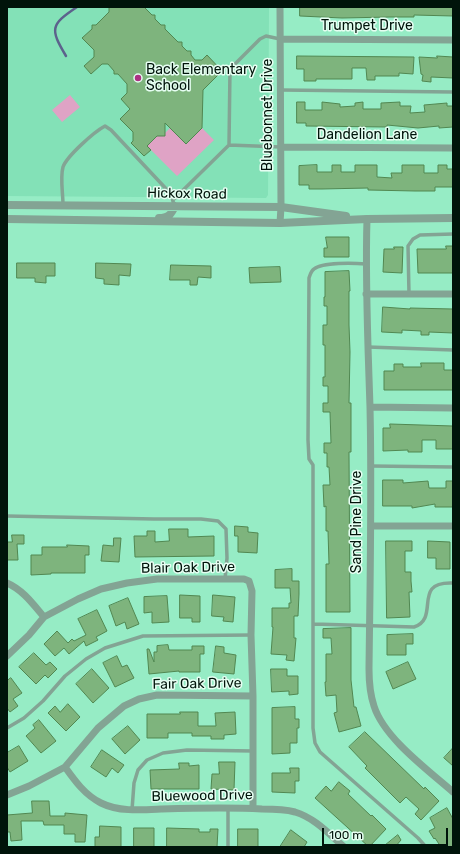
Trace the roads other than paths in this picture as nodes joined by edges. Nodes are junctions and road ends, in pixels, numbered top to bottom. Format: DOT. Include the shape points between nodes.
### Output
graph roads {
  1 [pos="280,7"];
  2 [pos="281,39"];
  3 [pos="453,40"];
  4 [pos="281,90"];
  5 [pos="453,92"];
  6 [pos="229,145"];
  7 [pos="281,147"];
  8 [pos="453,148"];
  9 [pos="174,203"];
  10 [pos="7,205"];
  11 [pos="63,205"];
  12 [pos="281,207"];
  13 [pos="453,218"];
  14 [pos="7,219"];
  15 [pos="367,219"];
  16 [pos="64,220"];
  17 [pos="85,220"];
  18 [pos="280,223"];
  19 [pos="453,234"];
  20 [pos="366,264"];
  21 [pos="366,294"];
  22 [pos="409,294"];
  23 [pos="453,294"];
  24 [pos="368,347"];
  25 [pos="453,350"];
  26 [pos="370,407"];
  27 [pos="453,408"];
  28 [pos="371,466"];
  29 [pos="453,467"];
  30 [pos="7,516"];
  31 [pos="371,526"];
  32 [pos="453,526"];
  33 [pos="225,580"];
  34 [pos="453,582"];
  35 [pos="7,583"];
  36 [pos="44,618"];
  37 [pos="314,624"];
  38 [pos="370,626"];
  39 [pos="251,635"];
  40 [pos="7,656"];
  41 [pos="253,696"];
  42 [pos="7,728"];
  43 [pos="253,752"];
  44 [pos="65,767"];
  45 [pos="453,792"];
  46 [pos="7,795"];
  47 [pos="228,808"];
  48 [pos="253,808"];
  49 [pos="132,810"];
  50 [pos="339,846"];
  51 [pos="228,847"];
  52 [pos="426,847"];
  1 -- 2 [label="street, Bluebonnet Drive"];
  2 -- 3 [label="street, Trumpet Drive"];
  2 -- 4 [label="street, Bluebonnet Drive"];
  2 -- 6 [label="lane" via="266,36 230,69"];
  4 -- 5 [label="lane"];
  4 -- 7 [label="street, Bluebonnet Drive"];
  6 -- 7 [label="lane"];
  6 -- 9 [label="lane"];
  7 -- 8 [label="street, Dandelion Lane"];
  7 -- 12 [label="street, Bluebonnet Drive"];
  9 -- 11 [label="street, Hickox Road"];
  9 -- 11 [label="lane" via="171,194 105,126 75,151 63,167"];
  9 -- 12 [label="street, Hickox Road"];
  9 -- 17 [label="street" via="171,214 165,218 91,217"];
  10 -- 11 [label="street, Hickox Road"];
  11 -- 16 [label="street"];
  12 -- 15 [label="street, Hickox Road"];
  12 -- 18 [label="street, Bluebonnet Drive"];
  13 -- 15 [label="street, Hickox Road"];
  14 -- 16 [label="street, Hickox Road"];
  15 -- 18 [label="street, Hickox Road"];
  15 -- 20 [label="street, Sand Pine Drive"];
  16 -- 17 [label="street, Hickox Road"];
  17 -- 18 [label="street, Hickox Road"];
  19 -- 22 [label="lane" via="420,235 413,239 408,246"];
  20 -- 21 [label="street, Sand Pine Drive"];
  20 -- 37 [label="lane" via="346,263 319,267 313,270 309,278 308,440 309,460 313,465"];
  21 -- 22 [label="street"];
  21 -- 24 [label="street, Sand Pine Drive"];
  22 -- 23 [label="street"];
  24 -- 25 [label="lane"];
  24 -- 26 [label="street, Sand Pine Drive"];
  26 -- 27 [label="street"];
  26 -- 28 [label="street, Sand Pine Drive"];
  28 -- 29 [label="lane"];
  28 -- 31 [label="street, Sand Pine Drive"];
  30 -- 33 [label="lane" via="218,521 226,529"];
  31 -- 32 [label="street"];
  31 -- 38 [label="street, Sand Pine Drive"];
  33 -- 36 [label="street, Blair Oak Drive" via="157,579 127,582 101,589"];
  33 -- 39 [label="street, Blair Oak Drive" via="249,582 252,591"];
  34 -- 38 [label="lane" via="442,582 431,589 426,617 419,625"];
  35 -- 36 [label="street" via="26,596"];
  36 -- 40 [label="street, Blair Oak Drive"];
  37 -- 38 [label="lane"];
  37 -- 52 [label="lane" via="313,728 320,752"];
  38 -- 45 [label="street, Sand Pine Drive" via="370,690 377,713 400,744"];
  39 -- 41 [label="street"];
  39 -- 42 [label="lane" via="143,636 105,648 65,676 43,701 24,718"];
  41 -- 43 [label="street"];
  41 -- 44 [label="street, Fair Oak Drive" via="157,695 139,699 124,706 98,728"];
  43 -- 48 [label="street"];
  43 -- 49 [label="lane" via="187,750 163,753 147,760 138,770 134,783"];
  44 -- 46 [label="street, Fair Oak Drive"];
  44 -- 49 [label="street, Bluewood Drive" via="80,787 102,804"];
  47 -- 48 [label="street, Bluewood Drive"];
  47 -- 49 [label="street, Bluewood Drive"];
  47 -- 51 [label="lane"];
  48 -- 50 [label="street, Bluewood Drive" via="294,812 307,817 318,824"];
}
